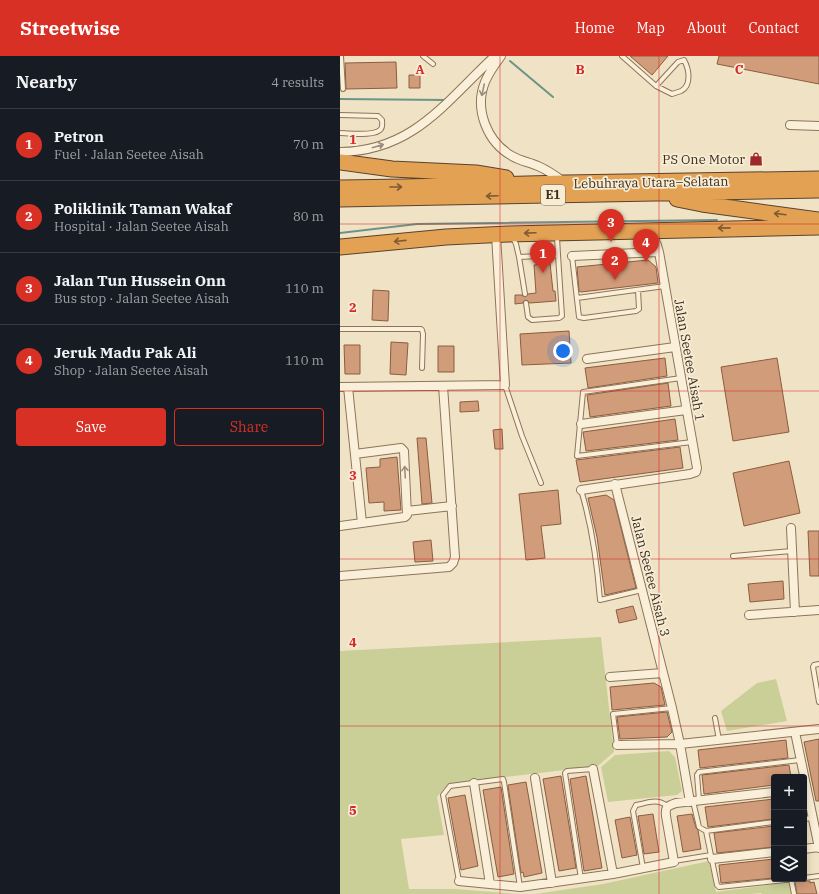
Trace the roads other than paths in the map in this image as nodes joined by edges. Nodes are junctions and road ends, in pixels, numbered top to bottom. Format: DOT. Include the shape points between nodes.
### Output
graph roads {
  1 [pos="341,56"];
  2 [pos="423,56"];
  3 [pos="495,56"];
  4 [pos="502,56"];
  5 [pos="622,56"];
  6 [pos="433,64"];
  7 [pos="656,86"];
  8 [pos="343,89"];
  9 [pos="340,115"];
  10 [pos="790,125"];
  11 [pos="819,126"];
  12 [pos="340,133"];
  13 [pos="340,152"];
  14 [pos="340,162"];
  15 [pos="819,179"];
  16 [pos="565,182"];
  17 [pos="522,183"];
  18 [pos="819,190"];
  19 [pos="342,193"];
  20 [pos="657,193"];
  21 [pos="819,220"];
  22 [pos="819,227"];
  23 [pos="674,229"];
  24 [pos="643,230"];
  25 [pos="557,232"];
  26 [pos="502,234"];
  27 [pos="340,247"];
  28 [pos="659,252"];
  29 [pos="558,255"];
  30 [pos="572,256"];
  31 [pos="519,257"];
  32 [pos="665,286"];
  33 [pos="638,290"];
  34 [pos="525,294"];
  35 [pos="577,298"];
  36 [pos="526,303"];
  37 [pos="340,329"];
  38 [pos="675,347"];
  39 [pos="586,359"];
  40 [pos="422,368"];
  41 [pos="681,378"];
  42 [pos="505,385"];
  43 [pos="443,386"];
  44 [pos="344,387"];
  45 [pos="686,410"];
  46 [pos="581,424"];
  47 [pos="692,442"];
  48 [pos="355,454"];
  49 [pos="541,483"];
  50 [pos="615,484"];
  51 [pos="581,490"];
  52 [pos="452,506"];
  53 [pos="407,510"];
  54 [pos="362,523"];
  55 [pos="340,526"];
  56 [pos="791,528"];
  57 [pos="792,551"];
  58 [pos="733,556"];
  59 [pos="340,576"];
  60 [pos="642,590"];
  61 [pos="819,610"];
  62 [pos="795,612"];
  63 [pos="749,615"];
  64 [pos="819,664"];
  65 [pos="663,672"];
  66 [pos="610,677"];
  67 [pos="819,702"];
  68 [pos="672,708"];
  69 [pos="715,718"];
  70 [pos="819,729"];
  71 [pos="795,732"];
  72 [pos="719,740"];
  73 [pos="680,744"];
  74 [pos="617,745"];
  75 [pos="801,760"];
  76 [pos="593,769"];
  77 [pos="803,774"];
  78 [pos="535,778"];
  79 [pos="474,783"];
  80 [pos="771,792"];
  81 [pos="807,796"];
  82 [pos="694,801"];
  83 [pos="667,806"];
  84 [pos="813,818"];
  85 [pos="807,819"];
  86 [pos="771,822"];
  87 [pos="706,830"];
  88 [pos="819,848"];
  89 [pos="807,849"];
  90 [pos="771,852"];
  91 [pos="712,857"];
  92 [pos="674,862"];
  93 [pos="643,868"];
  94 [pos="613,874"];
  95 [pos="819,876"];
  96 [pos="807,878"];
  97 [pos="581,879"];
  98 [pos="459,881"];
  99 [pos="771,882"];
  100 [pos="791,882"];
  101 [pos="552,883"];
  102 [pos="490,884"];
  103 [pos="520,887"];
  104 [pos="794,894"];
  1 -- 8 [label="lane"];
  2 -- 6 [label="lane"];
  13 -- 3 [label="street, one-way" via="376,147 414,130 441,110"];
  4 -- 16 [label="street, one-way" via="488,75 482,91 483,118 488,131 507,152"];
  5 -- 7 [label="lane"];
  7 -- 7 [label="lane" via="672,94 683,90 688,81 689,68 684,60 678,62"];
  9 -- 12 [label="lane" via="378,116 382,120 382,127 373,134"];
  10 -- 11 [label="street"];
  14 -- 17 [label="highway" via="392,169 488,174"];
  15 -- 16 [label="highway, Lebuhraya Utara–Selatan / E1"];
  16 -- 17 [label="highway, Lebuhraya Utara–Selatan / E1"];
  19 -- 17 [label="highway, Lebuhraya Utara–Selatan / E1, one-way"];
  18 -- 20 [label="highway, Lebuhraya Utara–Selatan / E1"];
  20 -- 19 [label="highway, Lebuhraya Utara–Selatan / E1, one-way"];
  21 -- 20 [label="highway, one-way" via="702,204"];
  22 -- 23 [label="highway, one-way"];
  23 -- 24 [label="highway"];
  23 -- 28 [label="street, Jalan Seetee Aisah 1" via="662,236"];
  24 -- 25 [label="highway"];
  24 -- 28 [label="street, Jalan Seetee Aisah 1" via="652,236"];
  25 -- 26 [label="highway, one-way"];
  25 -- 29 [label="lane"];
  26 -- 27 [label="highway, one-way"];
  26 -- 31 [label="lane" via="516,244"];
  26 -- 42 [label="street"];
  28 -- 30 [label="street"];
  28 -- 32 [label="street, Jalan Seetee Aisah 1"];
  29 -- 31 [label="lane"];
  29 -- 36 [label="lane" via="562,316 532,320 528,317"];
  30 -- 35 [label="lane"];
  31 -- 34 [label="lane"];
  32 -- 33 [label="lane"];
  32 -- 38 [label="street, Jalan Seetee Aisah 1"];
  33 -- 35 [label="lane"];
  33 -- 35 [label="lane" via="639,308 636,311 584,318 579,317"];
  37 -- 40 [label="lane" via="421,329"];
  38 -- 39 [label="street"];
  38 -- 41 [label="street, Jalan Seetee Aisah 1"];
  41 -- 45 [label="street, Jalan Seetee Aisah 1"];
  41 -- 46 [label="lane" via="583,392"];
  42 -- 43 [label="street"];
  42 -- 49 [label="lane"];
  43 -- 44 [label="street"];
  43 -- 52 [label="street"];
  44 -- 48 [label="street"];
  45 -- 46 [label="street"];
  45 -- 47 [label="street, Jalan Seetee Aisah 1"];
  46 -- 47 [label="lane" via="577,456"];
  47 -- 50 [label="street, Jalan Seetee Aisah 1" via="696,472"];
  53 -- 48 [label="street, one-way" via="404,450 402,448"];
  48 -- 54 [label="street"];
  50 -- 51 [label="street"];
  50 -- 60 [label="street, Jalan Seetee Aisah 3"];
  51 -- 60 [label="lane" via="590,519 600,600"];
  52 -- 53 [label="street"];
  52 -- 59 [label="street" via="455,557 449,567"];
  53 -- 54 [label="street" via="405,517"];
  54 -- 55 [label="street"];
  56 -- 57 [label="street"];
  57 -- 58 [label="lane"];
  57 -- 62 [label="street"];
  60 -- 65 [label="street, Jalan Seetee Aisah 3"];
  61 -- 62 [label="street"];
  62 -- 63 [label="street"];
  64 -- 67 [label="lane" via="813,667"];
  65 -- 66 [label="street"];
  65 -- 68 [label="street, Jalan Seetee Aisah 3"];
  68 -- 73 [label="street, Jalan Seetee Aisah 3"];
  68 -- 74 [label="lane" via="614,714"];
  69 -- 72 [label="lane"];
  70 -- 71 [label="street"];
  71 -- 72 [label="street"];
  71 -- 75 [label="street"];
  72 -- 73 [label="street"];
  73 -- 74 [label="street"];
  73 -- 82 [label="street, Jalan Seetee Aisah 3"];
  75 -- 77 [label="street"];
  75 -- 82 [label="lane" via="699,772"];
  76 -- 94 [label="street"];
  76 -- 97 [label="lane" via="565,773"];
  78 -- 101 [label="street"];
  79 -- 98 [label="lane" via="450,786 443,795"];
  79 -- 102 [label="street"];
  79 -- 103 [label="lane" via="502,779 504,782"];
  80 -- 82 [label="street"];
  81 -- 84 [label="street"];
  82 -- 83 [label="street"];
  82 -- 87 [label="lane" via="699,827"];
  83 -- 92 [label="street" via="665,809"];
  83 -- 93 [label="lane" via="657,801 636,805 633,811"];
  84 -- 85 [label="lane"];
  84 -- 88 [label="street"];
  86 -- 87 [label="lane"];
  87 -- 91 [label="lane"];
  88 -- 89 [label="street"];
  90 -- 91 [label="street"];
  91 -- 92 [label="lane"];
  91 -- 99 [label="lane" via="718,887"];
  92 -- 93 [label="street"];
  93 -- 94 [label="street"];
  94 -- 97 [label="street"];
  95 -- 96 [label="lane"];
  97 -- 101 [label="street"];
  98 -- 102 [label="street"];
  100 -- 104 [label="lane"];
  101 -- 103 [label="street"];
  102 -- 103 [label="street"];
}
